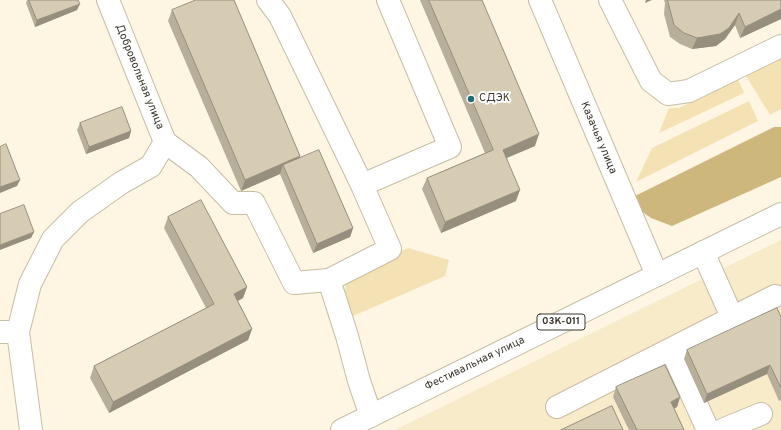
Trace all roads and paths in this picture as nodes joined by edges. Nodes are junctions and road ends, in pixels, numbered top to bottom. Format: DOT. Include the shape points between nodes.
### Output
graph roads {
  1 [pos="108,0"];
  2 [pos="268,0"];
  3 [pos="388,0"];
  4 [pos="540,0"];
  5 [pos="610,0"];
  6 [pos="781,46"];
  7 [pos="165,142"];
  8 [pos="362,185"];
  9 [pos="781,214"];
  10 [pos="703,252"];
  11 [pos="657,275"];
  12 [pos="329,280"];
  13 [pos="774,296"];
  14 [pos="732,318"];
  15 [pos="9,332"];
  16 [pos="671,349"];
  17 [pos="557,407"];
  18 [pos="761,414"];
  19 [pos="371,416"];
  20 [pos="31,430"];
  21 [pos="342,430"];
  22 [pos="708,430"];
  23 [pos="722,430"];
  1 -- 7 [label="street, Добровольная улица"];
  2 -- 8 [label="street" via="280,16"];
  3 -- 8 [label="street" via="450,147"];
  4 -- 11 [label="street, Казачья улица"];
  5 -- 6 [label="street" via="651,81 668,94 689,91"];
  7 -- 12 [label="street" via="199,167 233,203 254,203 294,283"];
  7 -- 15 [label="street, Добровольная улица" via="151,166 121,183 80,212 53,239"];
  8 -- 12 [label="street" via="390,249"];
  9 -- 10 [label="street, Фестивальная улица / 03К-011"];
  10 -- 11 [label="street, Фестивальная улица / 03К-011"];
  10 -- 14 [label="street"];
  11 -- 19 [label="street, Фестивальная улица / 03К-011"];
  12 -- 19 [label="street"];
  13 -- 14 [label="street"];
  14 -- 16 [label="street"];
  15 -- 20 [label="street, Добровольная улица"];
  16 -- 17 [label="street"];
  16 -- 22 [label="street"];
  18 -- 23 [label="street"];
  19 -- 21 [label="street, Фестивальная улица / 03К-011"];
}
